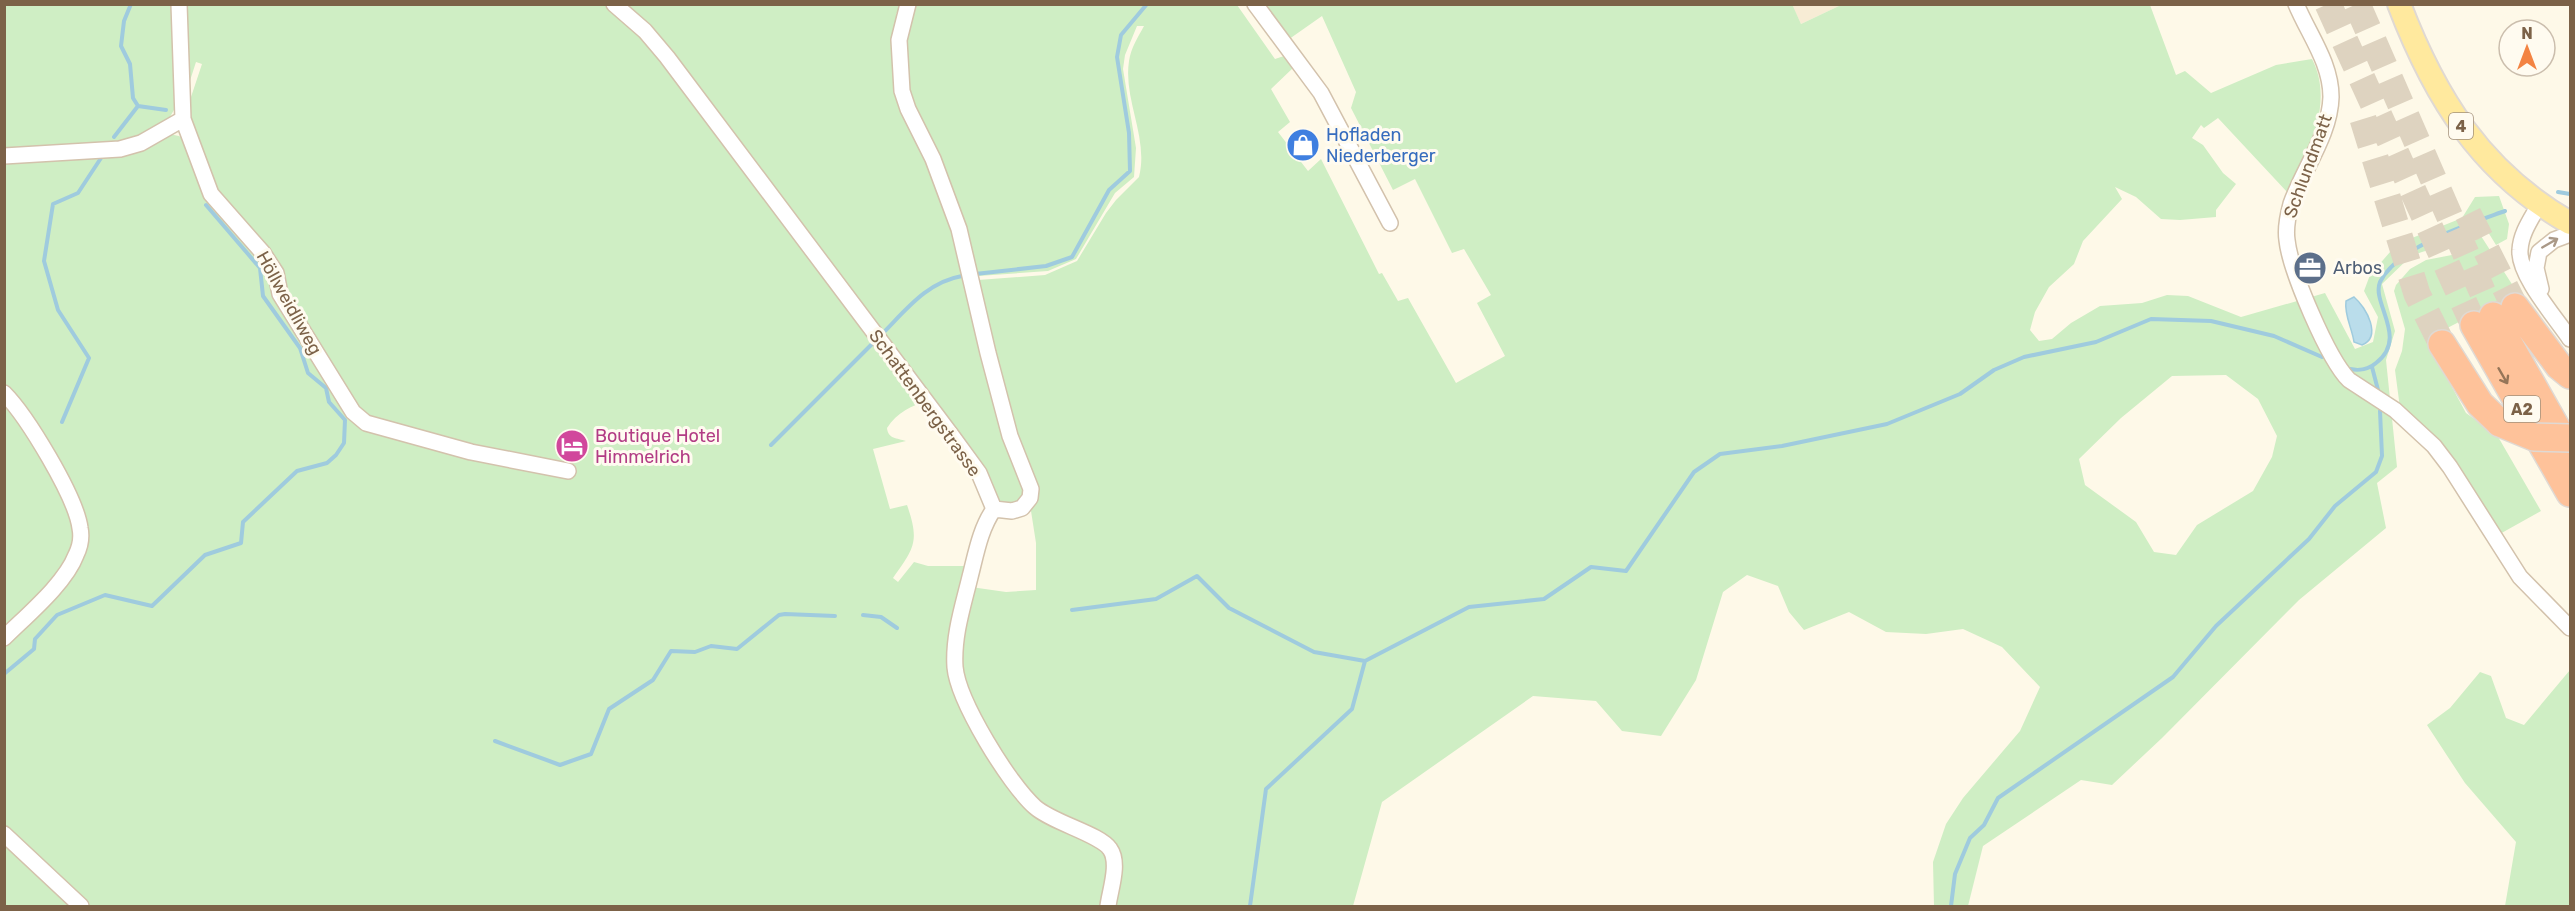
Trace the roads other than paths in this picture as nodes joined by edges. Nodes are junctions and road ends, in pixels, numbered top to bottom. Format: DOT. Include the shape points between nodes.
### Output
graph roads {
  1 [pos="178,4"];
  2 [pos="614,4"];
  3 [pos="908,4"];
  4 [pos="1255,4"];
  5 [pos="2296,4"];
  6 [pos="2399,4"];
  7 [pos="183,119"];
  8 [pos="4,156"];
  9 [pos="2540,202"];
  10 [pos="1390,223"];
  11 [pos="2571,223"];
  12 [pos="2571,234"];
  13 [pos="2544,300"];
  14 [pos="2494,316"];
  15 [pos="2571,339"];
  16 [pos="2442,344"];
  17 [pos="2571,375"];
  18 [pos="4,393"];
  19 [pos="2571,438"];
  20 [pos="2571,452"];
  21 [pos="568,471"];
  22 [pos="2571,493"];
  23 [pos="994,509"];
  24 [pos="2571,628"];
  25 [pos="4,639"];
  26 [pos="4,834"];
  27 [pos="81,906"];
  28 [pos="1108,906"];
  1 -- 7 [label="street"];
  2 -- 23 [label="street, Schattenbergstrasse" via="667,57 979,473"];
  3 -- 23 [label="street" via="899,40 902,91 959,229 1010,436 1031,489 1022,508"];
  4 -- 10 [label="street" via="1321,93"];
  5 -- 24 [label="street, Schlundmatt" via="2325,63 2331,89 2327,119 2291,204 2286,230 2292,262 2314,315 2343,374 2395,410 2434,446 2520,577"];
  6 -- 9 [label="main road, 4" via="2424,65 2460,124 2489,161"];
  7 -- 8 [label="street" via="141,143 120,149"];
  7 -- 21 [label="street, Höllweidliweg" via="211,194 264,253 276,273 280,294 354,412 366,423 471,452"];
  9 -- 11 [label="main road, 4"];
  9 -- 13 [label="street" via="2524,231 2520,250 2522,264"];
  13 -- 12 [label="street, one-way" via="2536,268 2539,252 2554,240"];
  13 -- 15 [label="street"];
  14 -- 17 [label="highway" via="2543,345"];
  14 -- 20 [label="highway, A2"];
  14 -- 22 [label="highway, A2, one-way"];
  16 -- 19 [label="highway, bridge" via="2480,404 2500,423 2534,437"];
  18 -- 25 [label="street" via="50,460 74,507 81,537 69,569"];
  23 -- 28 [label="street" via="983,529 956,636 958,681 986,738 1029,801 1047,816 1102,841 1111,850 1114,865"];
  26 -- 27 [label="street"];
}
